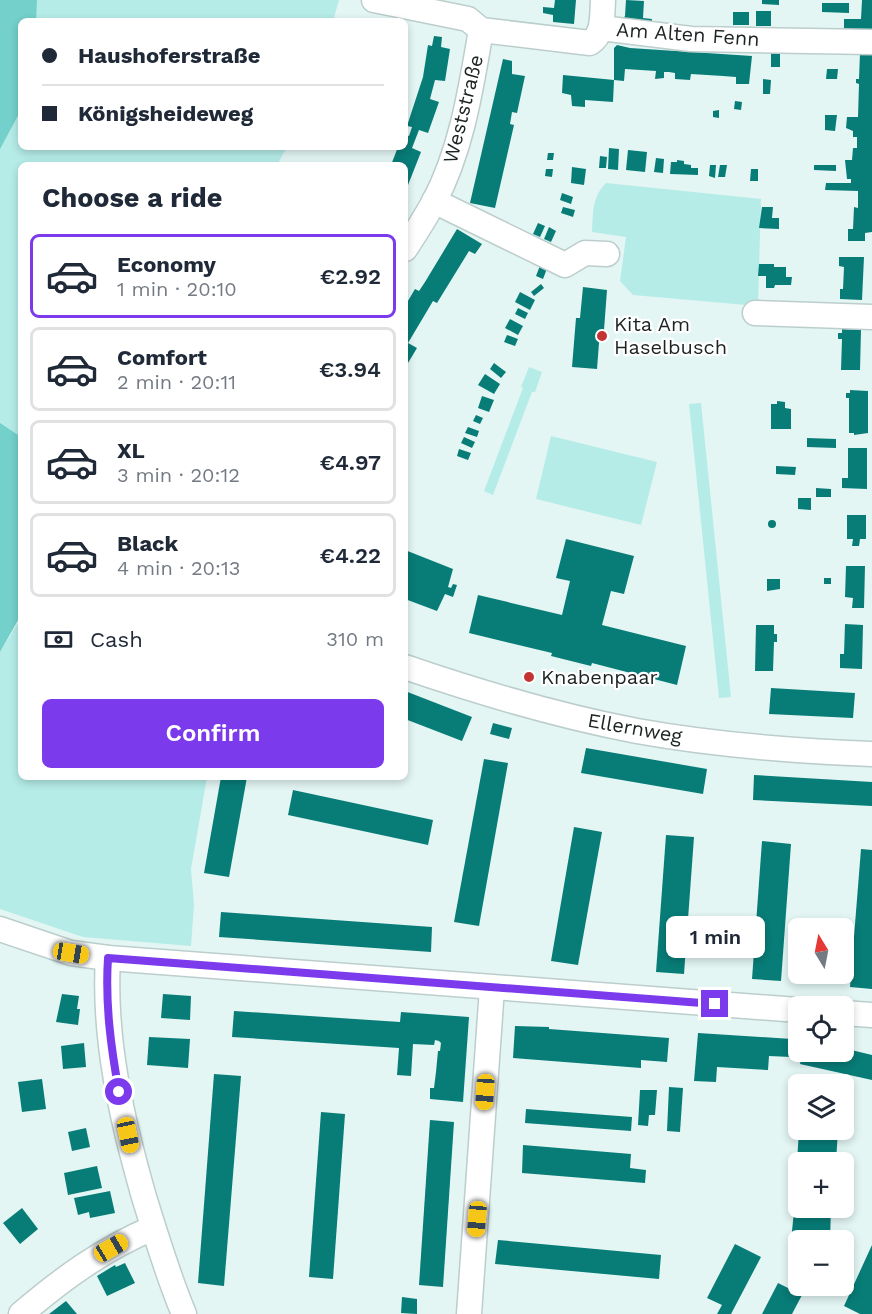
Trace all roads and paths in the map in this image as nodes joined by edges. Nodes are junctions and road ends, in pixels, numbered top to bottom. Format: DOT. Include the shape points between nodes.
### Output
graph roads {
  1 [pos="374,0"];
  2 [pos="603,0"];
  3 [pos="601,28"];
  4 [pos="481,30"];
  5 [pos="872,42"];
  6 [pos="434,201"];
  7 [pos="408,244"];
  8 [pos="607,254"];
  9 [pos="755,313"];
  10 [pos="869,316"];
  11 [pos="408,668"];
  12 [pos="872,754"];
  13 [pos="0,929"];
  14 [pos="108,958"];
  15 [pos="492,988"];
  16 [pos="788,1009"];
  17 [pos="854,1014"];
  18 [pos="872,1015"];
  19 [pos="153,1228"];
  20 [pos="21,1314"];
  21 [pos="184,1314"];
  22 [pos="469,1314"];
  1 -- 4 [label="street, Am Alten Fenn" via="468,19"];
  2 -- 3 [label="street"];
  3 -- 4 [label="street, Am Alten Fenn" via="590,43"];
  3 -- 5 [label="street, Am Alten Fenn" via="691,39"];
  4 -- 6 [label="street, Weststraße" via="460,135"];
  6 -- 7 [label="street, Weststraße"];
  6 -- 8 [label="street" via="565,265 585,253"];
  9 -- 10 [label="street"];
  11 -- 12 [label="street, Ellernweg" via="539,709 637,731 782,750"];
  13 -- 14 [label="street" via="71,953"];
  14 -- 15 [label="street"];
  14 -- 19 [label="street" via="106,988 119,1092"];
  15 -- 16 [label="street"];
  15 -- 22 [label="street"];
  17 -- 18 [label="street"];
  19 -- 20 [label="street" via="97,1255"];
  19 -- 21 [label="street"];
}
